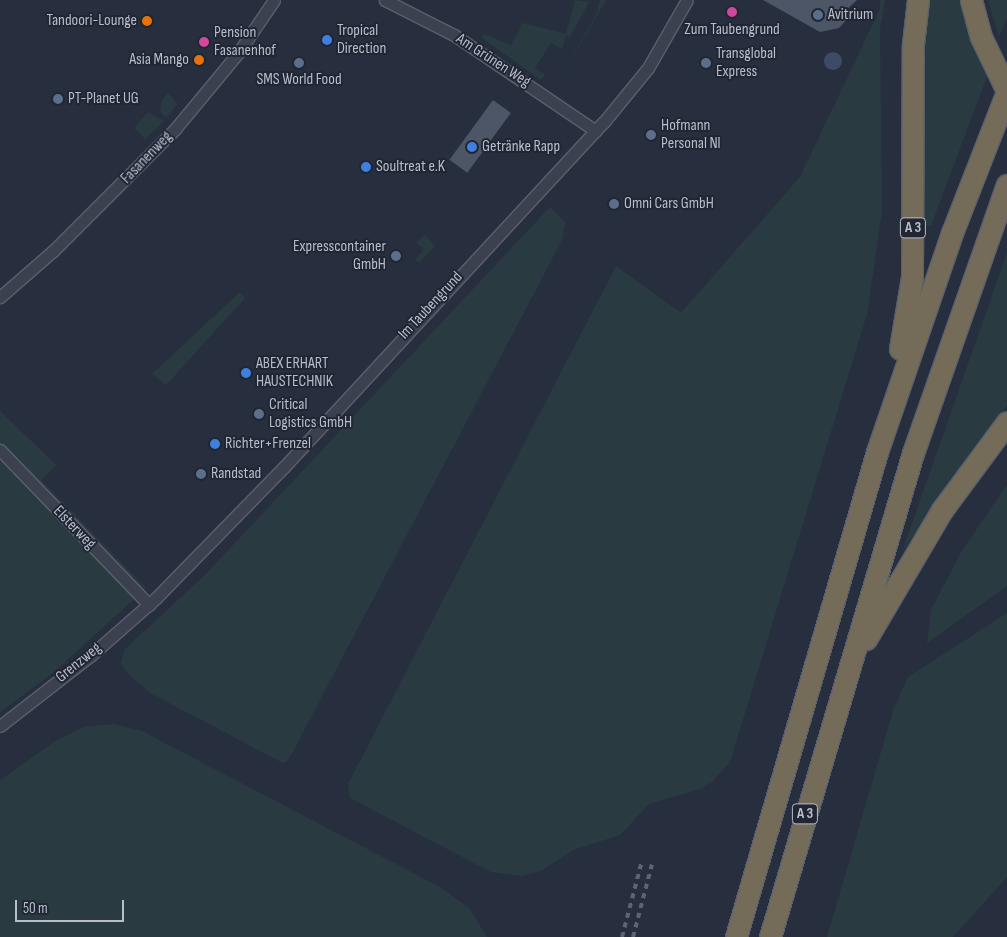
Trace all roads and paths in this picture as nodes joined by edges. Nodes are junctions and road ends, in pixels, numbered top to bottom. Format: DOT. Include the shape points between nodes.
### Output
graph roads {
  1 [pos="274,0"];
  2 [pos="385,0"];
  3 [pos="687,0"];
  4 [pos="918,0"];
  5 [pos="971,0"];
  6 [pos="1007,92"];
  7 [pos="596,131"];
  8 [pos="1007,185"];
  9 [pos="0,297"];
  10 [pos="1007,422"];
  11 [pos="0,450"];
  12 [pos="877,452"];
  13 [pos="153,601"];
  14 [pos="840,691"];
  15 [pos="0,726"];
  16 [pos="736,937"];
  17 [pos="770,937"];
  1 -- 9 [label="street, Fasanenweg" via="238,53 174,129 53,251"];
  2 -- 7 [label="street, Am Grünen Weg" via="454,35"];
  3 -- 7 [label="street, Im Taubengrund" via="648,68"];
  4 -- 12 [label="highway, A 3" via="913,44 912,277 908,312"];
  5 -- 6 [label="highway" via="981,37"];
  6 -- 12 [label="highway, A 3" via="952,233"];
  7 -- 13 [label="street, Im Taubengrund" via="284,467"];
  8 -- 14 [label="highway, A 3" via="913,453"];
  10 -- 14 [label="highway" via="915,553 877,616"];
  11 -- 13 [label="street, Elsterweg"];
  12 -- 16 [label="highway, A 3"];
  13 -- 15 [label="street, Grenzweg"];
  14 -- 17 [label="highway, A 3"];
}
